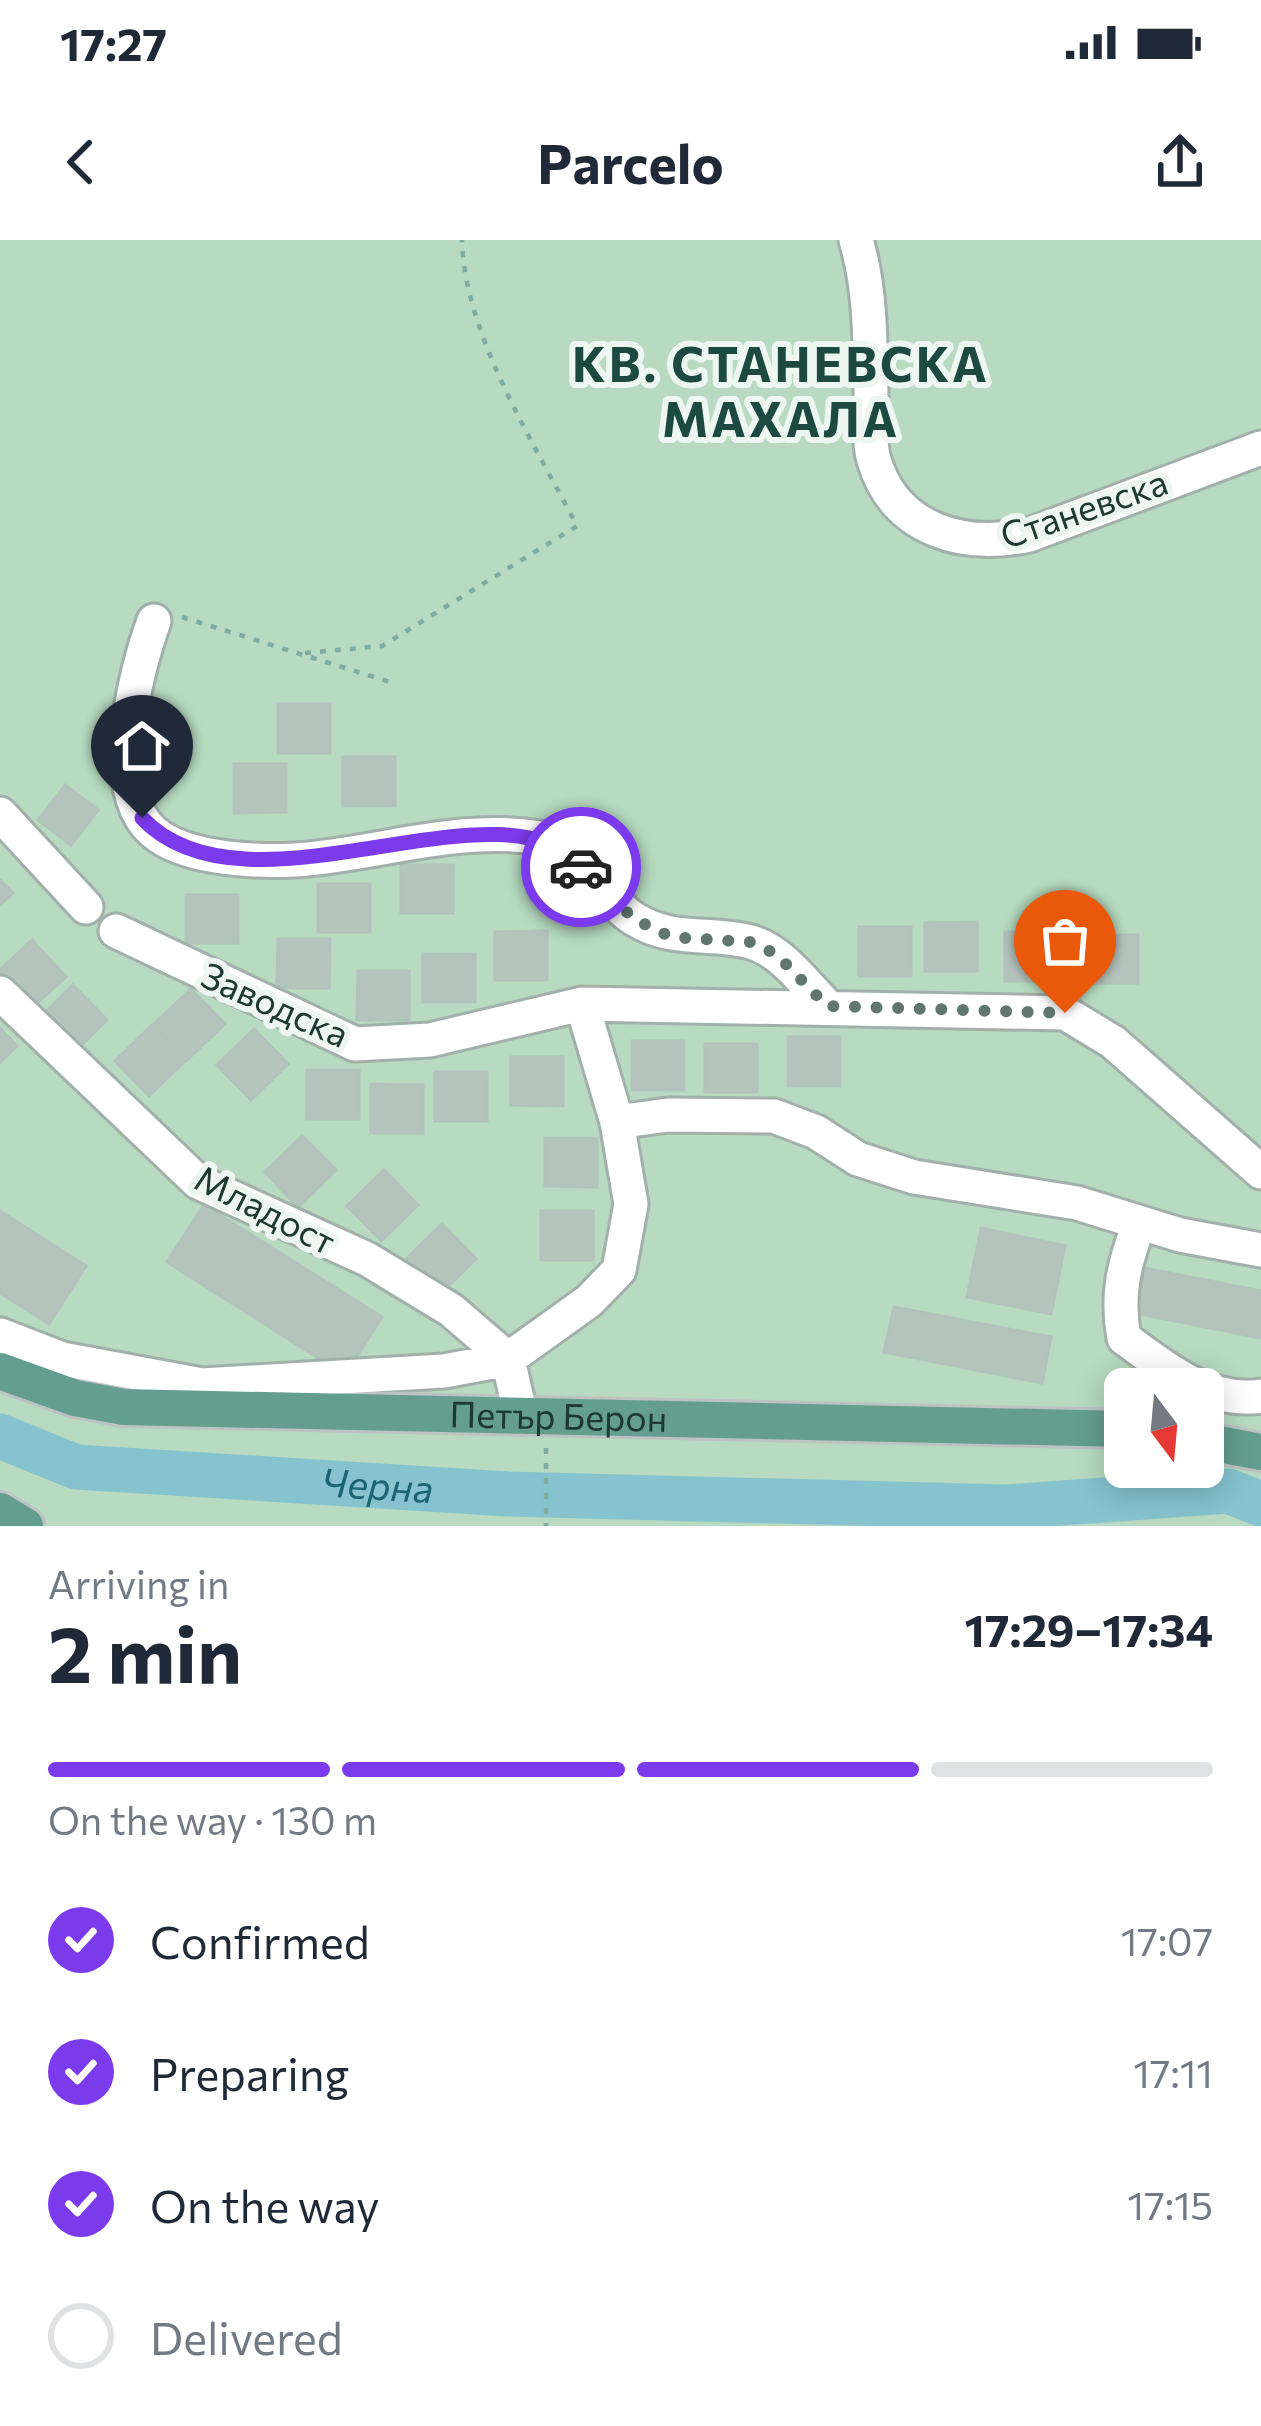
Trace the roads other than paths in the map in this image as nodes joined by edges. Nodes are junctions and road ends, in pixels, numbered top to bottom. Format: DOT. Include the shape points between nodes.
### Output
graph roads {
  1 [pos="856,240"];
  2 [pos="1261,448"];
  3 [pos="154,621"];
  4 [pos="0,814"];
  5 [pos="86,908"];
  6 [pos="116,931"];
  7 [pos="0,993"];
  8 [pos="582,1004"];
  9 [pos="827,1006"];
  10 [pos="617,1122"];
  11 [pos="1261,1172"];
  12 [pos="1138,1224"];
  13 [pos="1261,1250"];
  14 [pos="0,1335"];
  15 [pos="508,1359"];
  16 [pos="0,1371"];
  17 [pos="1261,1396"];
  18 [pos="521,1417"];
  19 [pos="1104,1429"];
  20 [pos="1224,1445"];
  21 [pos="1261,1451"];
  22 [pos="0,1511"];
  23 [pos="25,1526"];
  1 -- 2 [label="street, Станевска" via="870,325 873,457 886,488 916,522 990,543 1029,535"];
  3 -- 9 [label="street" via="126,752 142,818 160,837 198,851 294,860 460,837 544,838 568,851 634,919 671,937 750,942 776,954"];
  4 -- 5 [label="street"];
  6 -- 8 [label="street, Заводска" via="355,1044 430,1040"];
  7 -- 15 [label="street, Младост" via="198,1182 367,1259 451,1310"];
  8 -- 9 [label="street, Заводска"];
  8 -- 10 [label="street"];
  9 -- 11 [label="street, Заводска" via="1065,1013 1113,1042"];
  10 -- 12 [label="street" via="774,1116 857,1159 914,1177 1077,1203"];
  10 -- 15 [label="street" via="631,1204 619,1270"];
  12 -- 13 [label="street"];
  12 -- 17 [label="street" via="1122,1271 1124,1338 1191,1384 1236,1400"];
  14 -- 15 [label="street" via="62,1359 202,1385 444,1371"];
  15 -- 18 [label="street"];
  16 -- 18 [label="main road, Петър Берон" via="124,1407"];
  18 -- 19 [label="main road, Петър Берон"];
  20 -- 21 [label="main road"];
  22 -- 23 [label="main road"];
}
